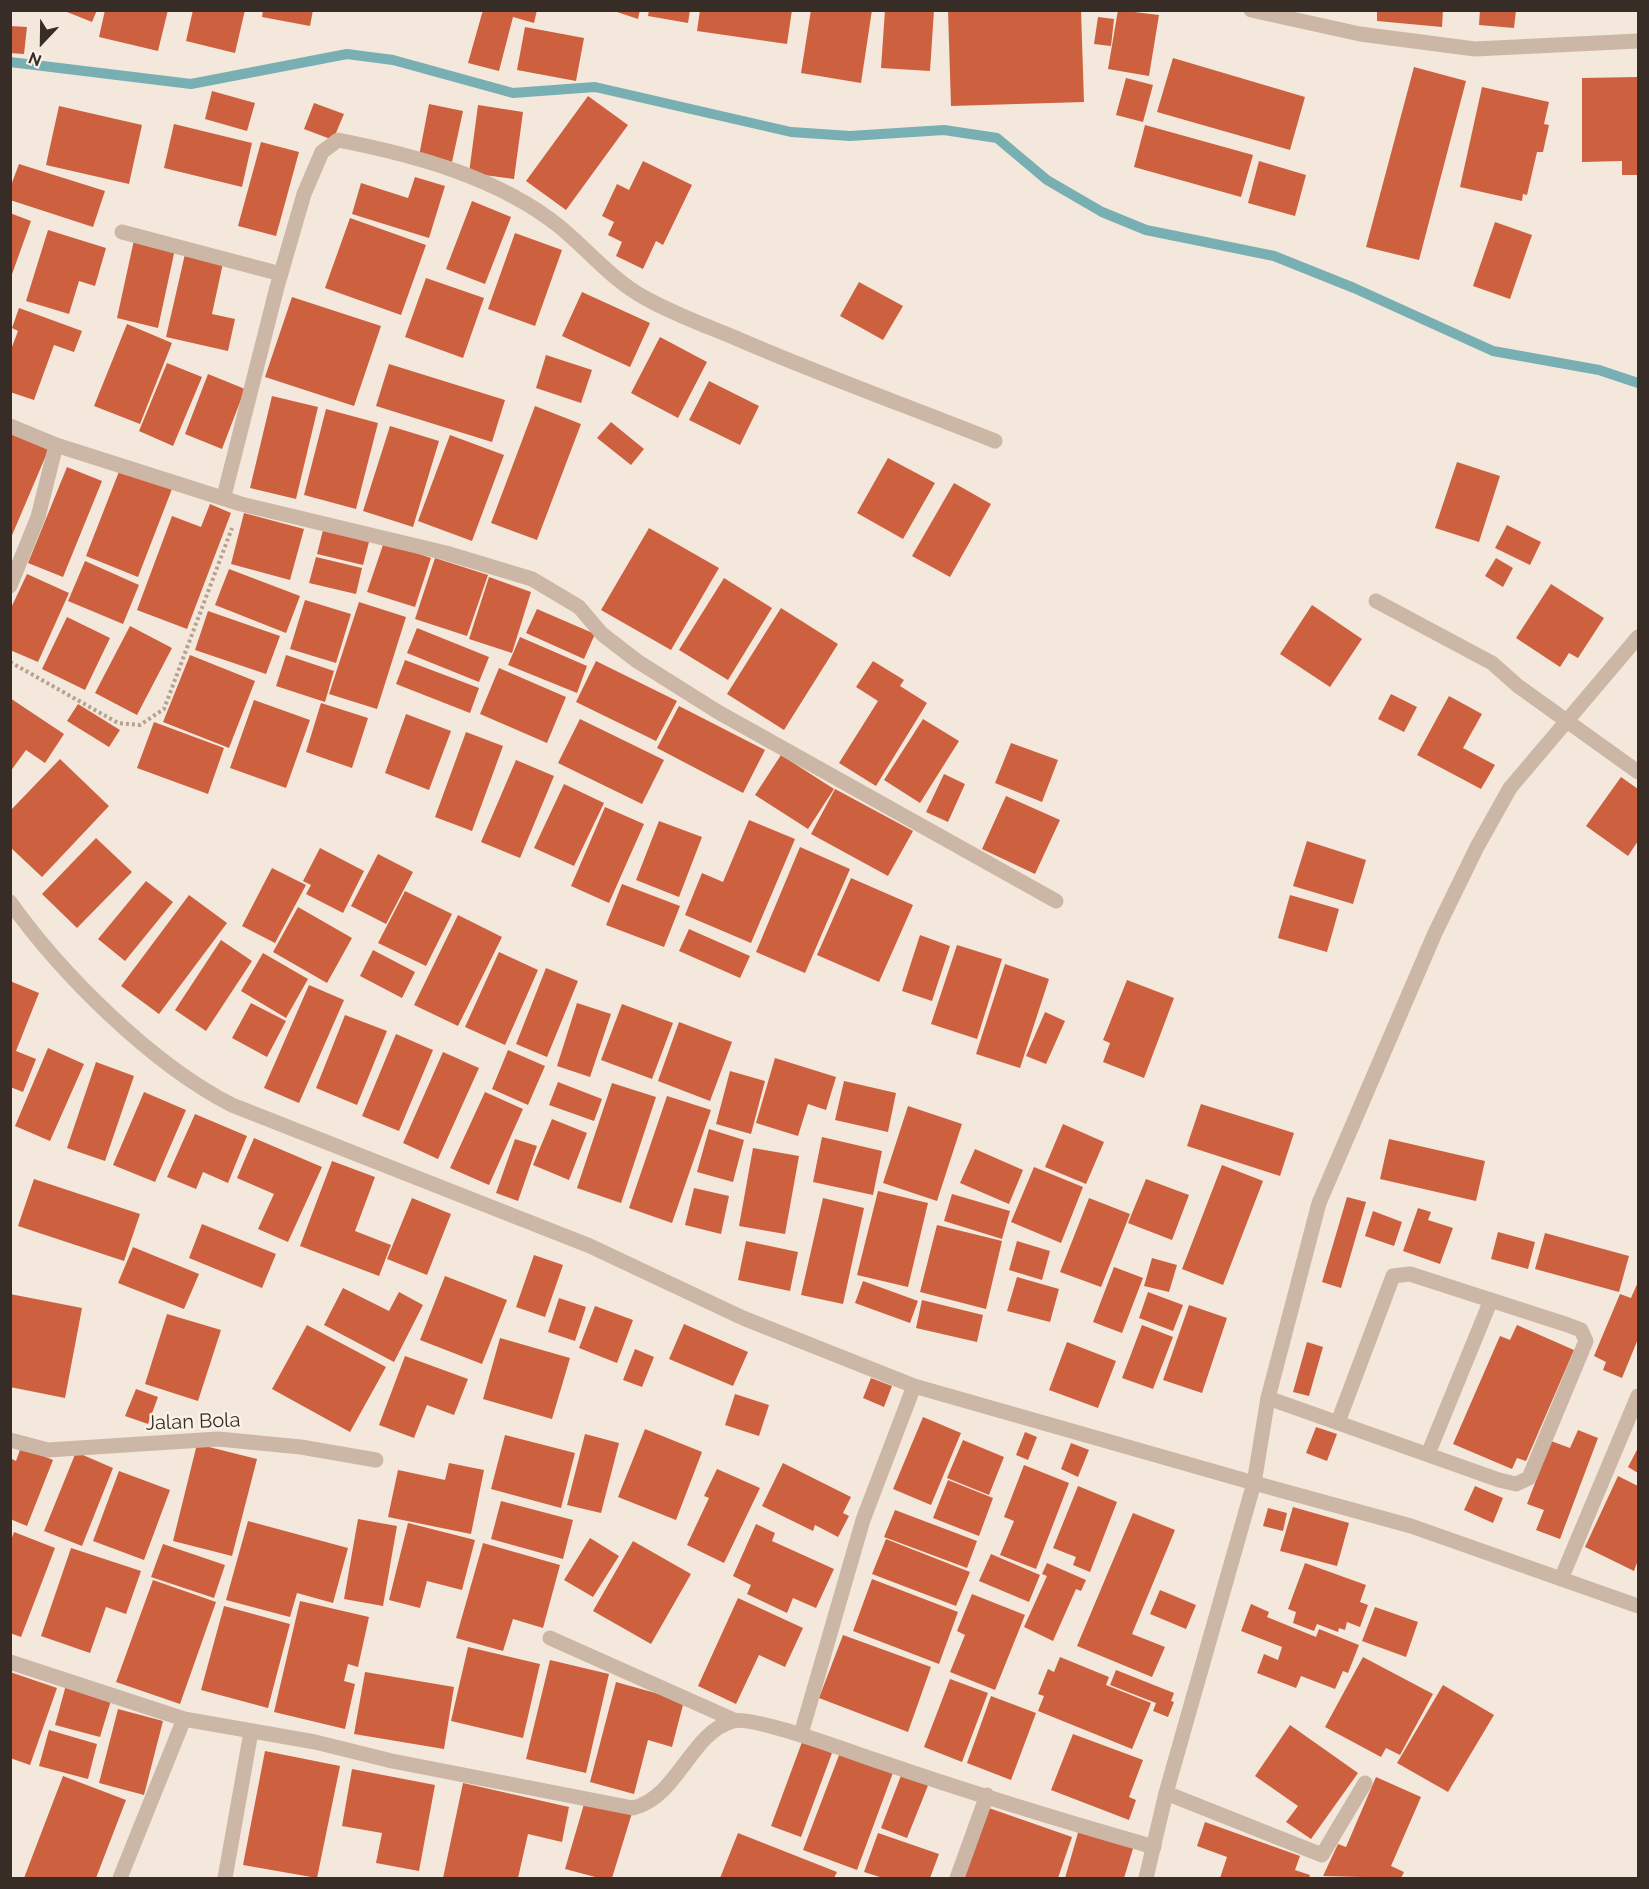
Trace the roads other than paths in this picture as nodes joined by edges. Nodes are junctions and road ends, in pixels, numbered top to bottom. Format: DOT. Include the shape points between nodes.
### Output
graph roads {
  1 [pos="1251,10"];
  2 [pos="1638,41"];
  3 [pos="122,232"];
  4 [pos="281,274"];
  5 [pos="10,426"];
  6 [pos="995,441"];
  7 [pos="56,445"];
  8 [pos="224,496"];
  9 [pos="10,586"];
  10 [pos="1376,601"];
  11 [pos="1638,637"];
  12 [pos="1569,722"];
  13 [pos="1638,772"];
  14 [pos="1056,901"];
  15 [pos="10,902"];
  16 [pos="1491,1300"];
  17 [pos="914,1386"];
  18 [pos="1638,1396"];
  19 [pos="1268,1398"];
  20 [pos="1338,1422"];
  21 [pos="10,1440"];
  22 [pos="1428,1454"];
  23 [pos="376,1460"];
  24 [pos="1254,1483"];
  25 [pos="1561,1579"];
  26 [pos="1638,1606"];
  27 [pos="550,1638"];
  28 [pos="10,1662"];
  29 [pos="184,1719"];
  30 [pos="734,1720"];
  31 [pos="251,1732"];
  32 [pos="801,1734"];
  33 [pos="1365,1783"];
  34 [pos="1166,1793"];
  35 [pos="987,1795"];
  36 [pos="1154,1846"];
  37 [pos="120,1878"];
  38 [pos="225,1878"];
  39 [pos="957,1878"];
  40 [pos="1146,1878"];
  1 -- 2 [label="street" via="1360,34 1474,49"];
  3 -- 4 [label="street"];
  4 -- 6 [label="street" via="304,194 322,152 338,140 357,144 447,169 517,198 560,227 591,258 644,298 669,311 821,375"];
  4 -- 8 [label="street"];
  5 -- 7 [label="street"];
  7 -- 8 [label="street"];
  7 -- 9 [label="street" via="38,517"];
  8 -- 14 [label="street" via="241,504 446,553 531,579 579,607 602,634 637,661 718,712"];
  10 -- 12 [label="street" via="1482,657"];
  11 -- 12 [label="street"];
  12 -- 13 [label="street"];
  12 -- 19 [label="street" via="1510,788 1435,933 1319,1203"];
  15 -- 17 [label="street" via="69,974 151,1051 198,1088 232,1106 590,1246 743,1318"];
  16 -- 20 [label="street" via="1410,1274 1393,1276"];
  16 -- 22 [label="street"];
  16 -- 22 [label="street" via="1581,1330 1586,1341 1529,1478 1516,1484 1499,1480"];
  17 -- 24 [label="street"];
  17 -- 32 [label="street" via="863,1520"];
  18 -- 25 [label="street"];
  19 -- 20 [label="street"];
  19 -- 24 [label="street"];
  20 -- 22 [label="street"];
  21 -- 23 [label="street, Jalan Bola" via="48,1450 218,1439"];
  24 -- 25 [label="street" via="1411,1526"];
  24 -- 34 [label="street"];
  25 -- 26 [label="street"];
  27 -- 30 [label="street"];
  28 -- 29 [label="street"];
  29 -- 31 [label="street"];
  29 -- 37 [label="street"];
  30 -- 31 [label="street" via="711,1734 657,1798 633,1808"];
  30 -- 32 [label="street"];
  31 -- 38 [label="street"];
  32 -- 35 [label="street"];
  33 -- 34 [label="street" via="1322,1855"];
  34 -- 36 [label="street"];
  35 -- 36 [label="street"];
  35 -- 39 [label="street"];
  36 -- 40 [label="street"];
}
